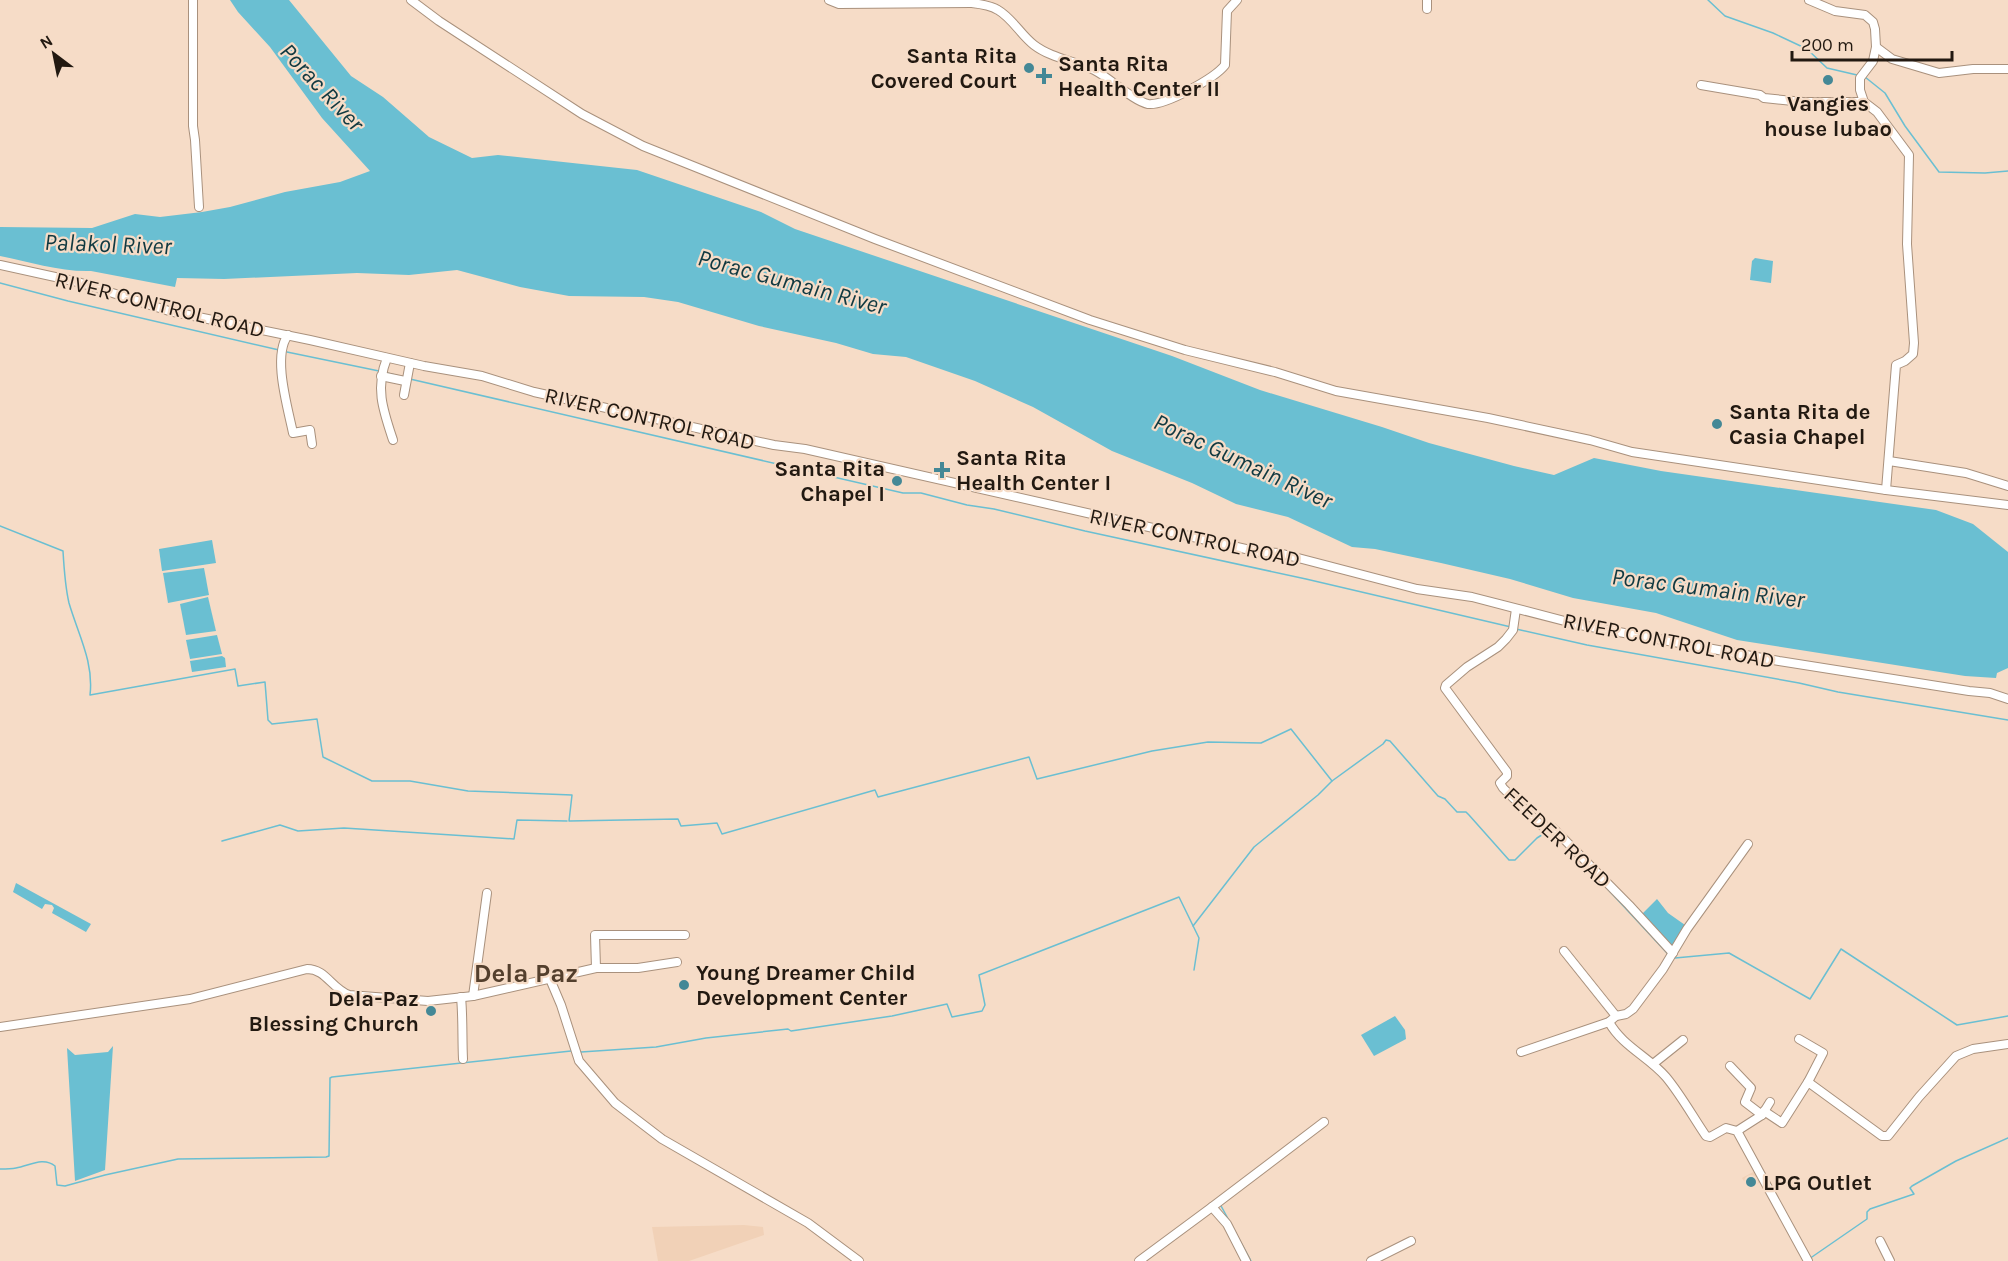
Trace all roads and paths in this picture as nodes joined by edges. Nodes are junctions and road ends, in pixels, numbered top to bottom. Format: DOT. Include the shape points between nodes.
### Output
graph roads {
  1 [pos="193,0"];
  2 [pos="411,0"];
  3 [pos="828,0"];
  4 [pos="1237,0"];
  5 [pos="1427,0"];
  6 [pos="1809,0"];
  7 [pos="1427,9"];
  8 [pos="1876,47"];
  9 [pos="2008,69"];
  10 [pos="1701,85"];
  11 [pos="1864,102"];
  12 [pos="199,207"];
  13 [pos="0,265"];
  14 [pos="288,335"];
  15 [pos="387,358"];
  16 [pos="410,363"];
  17 [pos="381,376"];
  18 [pos="405,381"];
  19 [pos="405,395"];
  20 [pos="393,440"];
  21 [pos="312,444"];
  22 [pos="1888,461"];
  23 [pos="2008,486"];
  24 [pos="1886,490"];
  25 [pos="2008,505"];
  26 [pos="1516,609"];
  27 [pos="2008,699"];
  28 [pos="1748,843"];
  29 [pos="487,893"];
  30 [pos="685,935"];
  31 [pos="1564,951"];
  32 [pos="1671,955"];
  33 [pos="677,962"];
  34 [pos="596,968"];
  35 [pos="550,979"];
  36 [pos="473,996"];
  37 [pos="461,997"];
  38 [pos="1616,1016"];
  39 [pos="1609,1022"];
  40 [pos="0,1027"];
  41 [pos="1799,1039"];
  42 [pos="1683,1040"];
  43 [pos="2008,1044"];
  44 [pos="1521,1052"];
  45 [pos="463,1059"];
  46 [pos="1653,1064"];
  47 [pos="1730,1066"];
  48 [pos="1808,1082"];
  49 [pos="1770,1102"];
  50 [pos="1763,1113"];
  51 [pos="1324,1122"];
  52 [pos="1737,1131"];
  53 [pos="1212,1208"];
  54 [pos="1411,1241"];
  55 [pos="1880,1241"];
  56 [pos="860,1261"];
  57 [pos="1138,1261"];
  58 [pos="1246,1261"];
  59 [pos="1371,1261"];
  60 [pos="1808,1261"];
  61 [pos="1890,1261"];
  1 -- 12 [label="street" via="193,126"];
  2 -- 24 [label="street" via="582,114 643,146 1090,320 1336,391 1488,418 1632,452"];
  3 -- 4 [label="street" via="839,4 988,6 999,10 1035,46 1094,70 1149,104 1213,78 1225,65 1227,11"];
  5 -- 7 [label="street"];
  6 -- 8 [label="street" via="1835,11 1865,15 1873,22"];
  8 -- 9 [label="street" via="1892,60 1939,73"];
  8 -- 11 [label="street" via="1873,61 1860,78"];
  10 -- 11 [label="street" via="1764,98"];
  11 -- 22 [label="street" via="1877,112 1909,155 1907,244 1913,354 1896,365"];
  13 -- 14 [label="street, RIVER CONTROL ROAD" via="78,282 169,311"];
  14 -- 15 [label="street, RIVER CONTROL ROAD"];
  14 -- 21 [label="street" via="281,351 293,433 310,430"];
  15 -- 16 [label="street, RIVER CONTROL ROAD"];
  15 -- 17 [label="street"];
  16 -- 18 [label="street"];
  16 -- 26 [label="street, RIVER CONTROL ROAD"];
  17 -- 18 [label="street"];
  17 -- 20 [label="street" via="382,404"];
  18 -- 19 [label="street"];
  22 -- 23 [label="street" via="1966,473"];
  22 -- 24 [label="street"];
  24 -- 25 [label="street"];
  26 -- 27 [label="street, RIVER CONTROL ROAD" via="1580,625"];
  26 -- 32 [label="street, FEEDER ROAD" via="1513,630 1506,639 1445,688 1507,772 1500,783 1503,788 1542,826 1553,828"];
  28 -- 32 [label="street"];
  29 -- 36 [label="street"];
  30 -- 34 [label="street" via="595,935"];
  31 -- 38 [label="street"];
  32 -- 38 [label="street" via="1633,1009"];
  33 -- 34 [label="street" via="638,968"];
  34 -- 35 [label="street"];
  35 -- 36 [label="street"];
  35 -- 56 [label="street" via="579,1061 615,1103 662,1139 808,1223"];
  36 -- 37 [label="street"];
  37 -- 40 [label="street" via="428,1001 349,995 338,991 320,971 307,969 190,999"];
  37 -- 45 [label="street"];
  38 -- 39 [label="street"];
  39 -- 44 [label="street"];
  39 -- 46 [label="street" via="1635,1052"];
  41 -- 48 [label="street" via="1823,1053"];
  42 -- 46 [label="street"];
  43 -- 48 [label="street" via="1956,1056 1888,1136 1882,1136"];
  46 -- 52 [label="street" via="1706,1136 1726,1128"];
  47 -- 50 [label="street" via="1751,1088 1745,1102"];
  48 -- 50 [label="street" via="1782,1123"];
  49 -- 50 [label="street"];
  50 -- 52 [label="street"];
  51 -- 53 [label="street"];
  52 -- 60 [label="street"];
  53 -- 57 [label="street"];
  53 -- 58 [label="street" via="1227,1224"];
  54 -- 59 [label="street"];
  55 -- 61 [label="street"];
}
